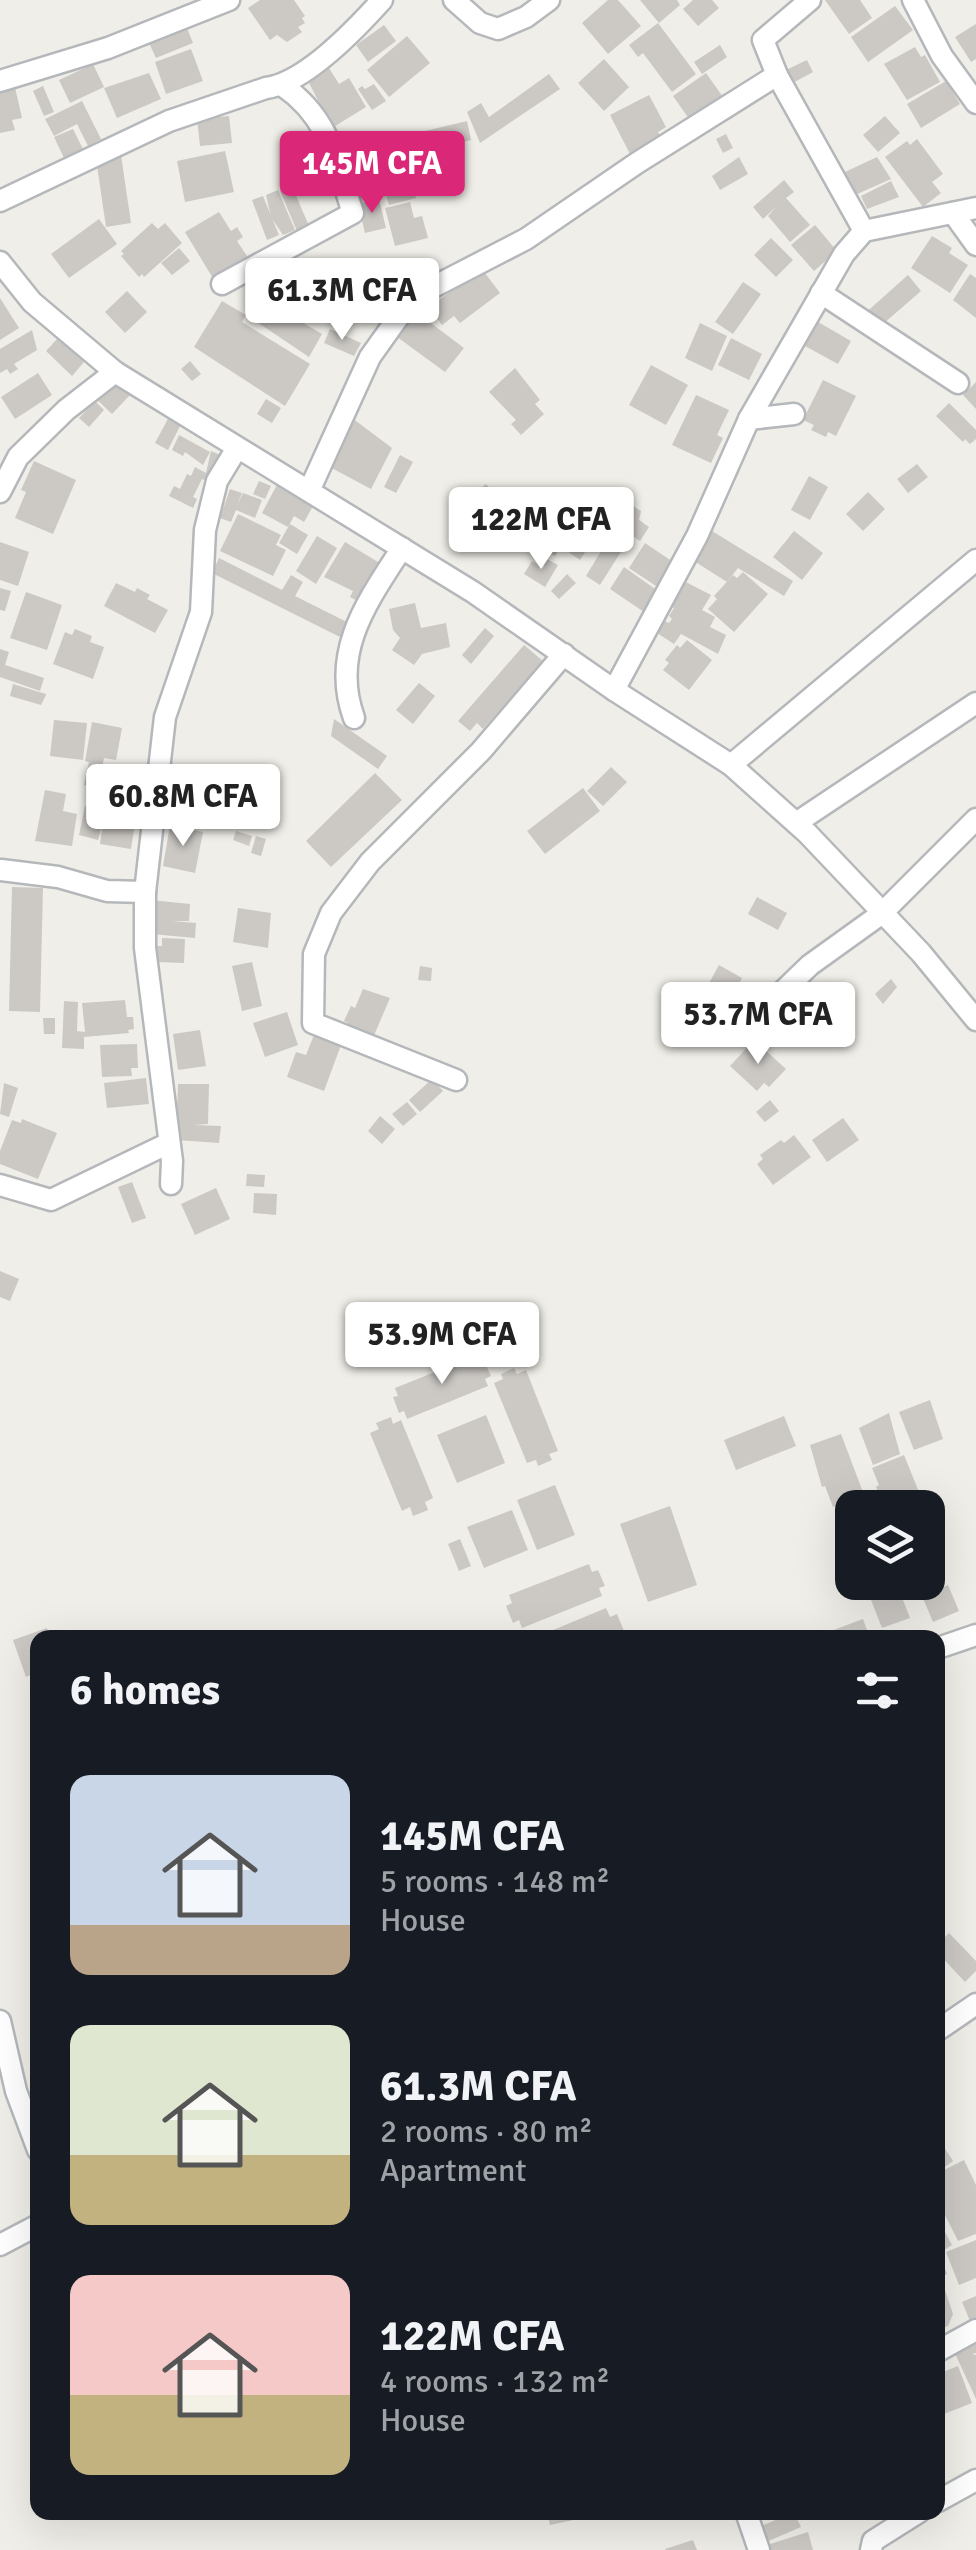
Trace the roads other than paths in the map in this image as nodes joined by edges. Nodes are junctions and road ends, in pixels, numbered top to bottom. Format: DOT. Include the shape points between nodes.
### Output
graph roads {
  1 [pos="228,0"];
  2 [pos="382,0"];
  3 [pos="454,0"];
  4 [pos="549,0"];
  5 [pos="810,0"];
  6 [pos="912,0"];
  7 [pos="777,76"];
  8 [pos="0,81"];
  9 [pos="282,86"];
  10 [pos="976,103"];
  11 [pos="0,201"];
  12 [pos="976,208"];
  13 [pos="954,213"];
  14 [pos="864,231"];
  15 [pos="976,245"];
  16 [pos="0,262"];
  17 [pos="222,284"];
  18 [pos="820,293"];
  19 [pos="114,372"];
  20 [pos="958,383"];
  21 [pos="794,414"];
  22 [pos="749,418"];
  23 [pos="236,448"];
  24 [pos="309,491"];
  25 [pos="0,492"];
  26 [pos="402,548"];
  27 [pos="976,560"];
  28 [pos="564,654"];
  29 [pos="614,690"];
  30 [pos="976,702"];
  31 [pos="354,718"];
  32 [pos="731,764"];
  33 [pos="976,819"];
  34 [pos="796,823"];
  35 [pos="0,870"];
  36 [pos="146,892"];
  37 [pos="881,914"];
  38 [pos="976,1020"];
  39 [pos="747,1026"];
  40 [pos="456,1080"];
  41 [pos="169,1142"];
  42 [pos="171,1184"];
  43 [pos="0,1185"];
  44 [pos="976,1636"];
  45 [pos="945,1646"];
  46 [pos="976,2004"];
  47 [pos="0,2021"];
  48 [pos="945,2025"];
  49 [pos="30,2129"];
  50 [pos="30,2229"];
  51 [pos="0,2244"];
  52 [pos="976,2330"];
  53 [pos="945,2347"];
  54 [pos="976,2480"];
  55 [pos="945,2497"];
  56 [pos="749,2520"];
  57 [pos="906,2520"];
  58 [pos="760,2550"];
  59 [pos="871,2550"];
  1 -- 8 [label="street" via="108,48"];
  2 -- 9 [label="street" via="350,37"];
  3 -- 4 [label="street" via="498,29"];
  5 -- 7 [label="street" via="763,40"];
  6 -- 10 [label="street"];
  7 -- 14 [label="street"];
  7 -- 24 [label="street" via="526,240 412,298 370,357"];
  9 -- 11 [label="street" via="169,120"];
  9 -- 17 [label="street" via="325,128 354,213"];
  12 -- 13 [label="street"];
  13 -- 14 [label="street"];
  13 -- 15 [label="street"];
  14 -- 18 [label="street"];
  16 -- 19 [label="street" via="32,302"];
  18 -- 20 [label="street"];
  18 -- 22 [label="street"];
  19 -- 23 [label="street"];
  19 -- 25 [label="street" via="18,457"];
  21 -- 22 [label="street"];
  22 -- 29 [label="street" via="697,536"];
  23 -- 24 [label="street"];
  23 -- 36 [label="street" via="217,482 205,530 202,612 166,718"];
  24 -- 26 [label="street"];
  26 -- 28 [label="street"];
  26 -- 31 [label="street" via="358,620 346,662"];
  27 -- 32 [label="street"];
  28 -- 29 [label="street"];
  28 -- 40 [label="street" via="481,751 370,862 331,913 314,954 313,1023"];
  29 -- 32 [label="street"];
  30 -- 34 [label="street"];
  32 -- 34 [label="street"];
  33 -- 37 [label="street"];
  34 -- 37 [label="street"];
  35 -- 36 [label="street"];
  36 -- 41 [label="street" via="145,948"];
  37 -- 38 [label="street"];
  37 -- 39 [label="street" via="810,964"];
  41 -- 42 [label="street"];
  41 -- 43 [label="street" via="50,1200"];
  44 -- 45 [label="street"];
  46 -- 48 [label="street"];
  47 -- 49 [label="street"];
  50 -- 51 [label="street"];
  52 -- 53 [label="street"];
  54 -- 55 [label="street"];
  56 -- 58 [label="street"];
  57 -- 59 [label="street" via="872,2541"];
}
